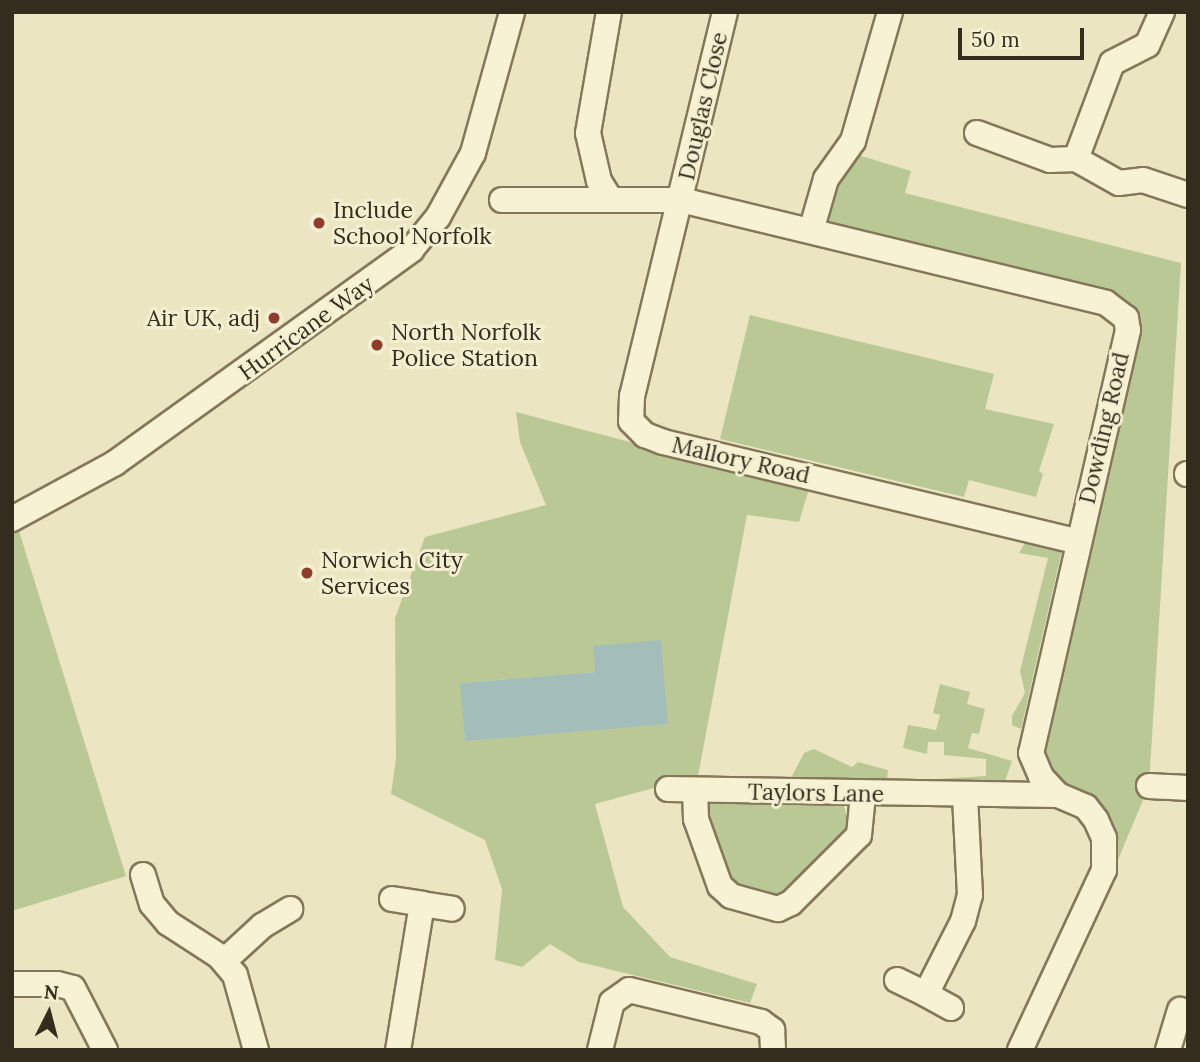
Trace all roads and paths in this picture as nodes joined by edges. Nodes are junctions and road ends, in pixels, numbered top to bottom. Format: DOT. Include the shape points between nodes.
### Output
graph roads {
  1 [pos="512,12"];
  2 [pos="609,12"];
  3 [pos="725,12"];
  4 [pos="890,12"];
  5 [pos="1162,12"];
  6 [pos="988,143"];
  7 [pos="1076,159"];
  8 [pos="1185,187"];
  9 [pos="609,197"];
  10 [pos="502,200"];
  11 [pos="681,200"];
  12 [pos="811,231"];
  13 [pos="12,519"];
  14 [pos="1078,542"];
  15 [pos="1031,753"];
  16 [pos="1149,786"];
  17 [pos="1188,788"];
  18 [pos="668,789"];
  19 [pos="695,790"];
  20 [pos="863,795"];
  21 [pos="965,795"];
  22 [pos="1018,795"];
  23 [pos="1058,795"];
  24 [pos="143,875"];
  25 [pos="392,899"];
  26 [pos="422,904"];
  27 [pos="290,909"];
  28 [pos="452,909"];
  29 [pos="224,961"];
  30 [pos="897,980"];
  31 [pos="12,984"];
  32 [pos="926,994"];
  33 [pos="951,1008"];
  34 [pos="1180,1010"];
  35 [pos="105,1050"];
  36 [pos="256,1050"];
  37 [pos="398,1050"];
  38 [pos="600,1050"];
  39 [pos="773,1050"];
  40 [pos="1020,1050"];
  41 [pos="1168,1050"];
  1 -- 13 [label="street, Hurricane Way" via="473,153 438,217 411,250 115,463"];
  2 -- 9 [label="street" via="588,133 599,181"];
  3 -- 11 [label="street, Douglas Close"];
  4 -- 12 [label="street" via="853,141 826,179"];
  5 -- 7 [label="street" via="1147,45 1112,63"];
  6 -- 7 [label="street" via="1050,160"];
  7 -- 8 [label="street" via="1119,183 1143,180"];
  9 -- 10 [label="street, Dowding Road" via="575,207"];
  9 -- 11 [label="street, Dowding Road"];
  11 -- 12 [label="street, Dowding Road"];
  11 -- 14 [label="street, Mallory Road" via="632,396 631,421 645,435"];
  12 -- 14 [label="street, Dowding Road" via="1118,308 1128,330"];
  14 -- 15 [label="street, Dowding Road"];
  15 -- 22 [label="street, Dowding Road"];
  15 -- 23 [label="street" via="1041,777"];
  16 -- 17 [label="street"];
  18 -- 19 [label="street, Taylors Lane"];
  19 -- 20 [label="street, Taylors Lane"];
  19 -- 20 [label="street" via="696,819 720,886 731,896 778,909 791,903 859,835"];
  20 -- 21 [label="street, Taylors Lane"];
  21 -- 22 [label="street, Taylors Lane"];
  21 -- 32 [label="street" via="970,895 963,921"];
  22 -- 23 [label="street, Taylors Lane"];
  23 -- 40 [label="street" via="1086,807 1096,820 1104,838 1104,870"];
  24 -- 29 [label="street" via="152,904 168,923"];
  25 -- 26 [label="street"];
  26 -- 28 [label="street"];
  26 -- 37 [label="street"];
  27 -- 29 [label="street" via="257,920"];
  29 -- 36 [label="street" via="243,994 245,1020"];
  30 -- 32 [label="street"];
  31 -- 35 [label="street" via="73,988"];
  32 -- 33 [label="street"];
  34 -- 41 [label="street"];
  38 -- 39 [label="street" via="612,1002 629,990 761,1022 772,1030"];
}
